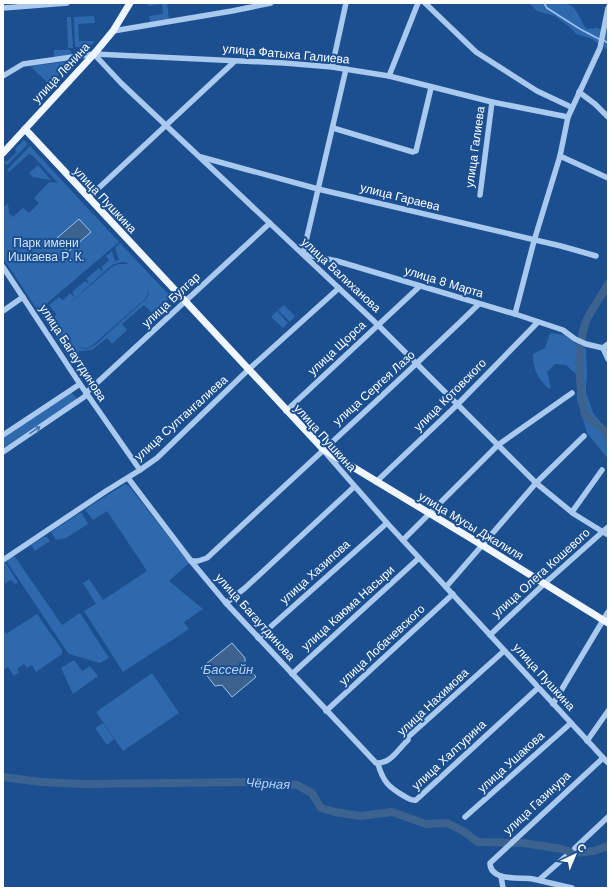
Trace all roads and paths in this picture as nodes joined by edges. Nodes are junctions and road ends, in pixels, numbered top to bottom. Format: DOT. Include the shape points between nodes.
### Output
graph roads {
  1 [pos="67,3"];
  2 [pos="130,3"];
  3 [pos="271,3"];
  4 [pos="346,3"];
  5 [pos="418,3"];
  6 [pos="425,3"];
  7 [pos="3,8"];
  8 [pos="608,8"];
  9 [pos="113,31"];
  10 [pos="94,54"];
  11 [pos="234,61"];
  12 [pos="332,67"];
  13 [pos="346,69"];
  14 [pos="3,76"];
  15 [pos="389,76"];
  16 [pos="431,88"];
  17 [pos="579,92"];
  18 [pos="492,102"];
  19 [pos="571,108"];
  20 [pos="568,117"];
  21 [pos="608,117"];
  22 [pos="166,124"];
  23 [pos="333,128"];
  24 [pos="25,129"];
  25 [pos="3,153"];
  26 [pos="199,156"];
  27 [pos="560,156"];
  28 [pos="608,178"];
  29 [pos="318,189"];
  30 [pos="480,195"];
  31 [pos="88,198"];
  32 [pos="270,222"];
  33 [pos="534,241"];
  34 [pos="303,254"];
  35 [pos="596,256"];
  36 [pos="3,267"];
  37 [pos="420,286"];
  38 [pos="339,288"];
  39 [pos="23,297"];
  40 [pos="185,302"];
  41 [pos="478,304"];
  42 [pos="3,311"];
  43 [pos="515,314"];
  44 [pos="538,322"];
  45 [pos="378,325"];
  46 [pos="608,344"];
  47 [pos="602,348"];
  48 [pos="608,359"];
  49 [pos="416,364"];
  50 [pos="248,370"];
  51 [pos="80,384"];
  52 [pos="572,392"];
  53 [pos="87,394"];
  54 [pos="457,405"];
  55 [pos="286,411"];
  56 [pos="3,435"];
  57 [pos="584,436"];
  58 [pos="498,445"];
  59 [pos="323,450"];
  60 [pos="3,452"];
  61 [pos="140,470"];
  62 [pos="602,470"];
  63 [pos="128,478"];
  64 [pos="376,482"];
  65 [pos="536,483"];
  66 [pos="354,487"];
  67 [pos="572,512"];
  68 [pos="429,514"];
  69 [pos="387,523"];
  70 [pos="608,528"];
  71 [pos="605,533"];
  72 [pos="403,540"];
  73 [pos="482,545"];
  74 [pos="420,558"];
  75 [pos="3,560"];
  76 [pos="191,561"];
  77 [pos="544,584"];
  78 [pos="446,587"];
  79 [pos="453,594"];
  80 [pos="226,603"];
  81 [pos="608,612"];
  82 [pos="606,622"];
  83 [pos="490,635"];
  84 [pos="258,638"];
  85 [pos="504,651"];
  86 [pos="292,674"];
  87 [pos="538,688"];
  88 [pos="553,704"];
  89 [pos="326,711"];
  90 [pos="608,711"];
  91 [pos="571,723"];
  92 [pos="588,741"];
  93 [pos="603,758"];
  94 [pos="376,763"];
  95 [pos="608,763"];
  96 [pos="465,817"];
  97 [pos="608,817"];
  98 [pos="575,848"];
  99 [pos="565,857"];
  100 [pos="501,876"];
  101 [pos="540,880"];
  102 [pos="503,888"];
  103 [pos="572,888"];
  1 -- 7 [label="street"];
  2 -- 9 [label="main road, улица Ленина"];
  3 -- 9 [label="street"];
  4 -- 12 [label="street"];
  5 -- 15 [label="street"];
  6 -- 19 [label="street" via="476,52 537,91"];
  8 -- 17 [label="street" via="600,48"];
  9 -- 10 [label="main road, улица Ленина"];
  10 -- 11 [label="street, улица Фатыха Галиева"];
  10 -- 14 [label="street, улица Фатыха Галиева" via="26,63"];
  10 -- 22 [label="street, улица Валиханова"];
  10 -- 24 [label="main road, улица Ленина"];
  11 -- 12 [label="street, улица Фатыха Галиева"];
  11 -- 22 [label="street"];
  12 -- 13 [label="street, улица Фатыха Галиева"];
  13 -- 15 [label="street, улица Фатыха Галиева"];
  13 -- 23 [label="street"];
  15 -- 16 [label="street, улица Фатыха Галиева"];
  16 -- 18 [label="street, улица Фатыха Галиева"];
  16 -- 23 [label="street" via="416,151"];
  17 -- 19 [label="street"];
  17 -- 21 [label="street" via="596,104"];
  18 -- 20 [label="street, улица Фатыха Галиева"];
  18 -- 30 [label="street, улица Галиева"];
  19 -- 20 [label="street"];
  20 -- 27 [label="street"];
  22 -- 26 [label="street, улица Валиханова"];
  22 -- 31 [label="street"];
  23 -- 29 [label="street"];
  24 -- 25 [label="main road, улица Ленина"];
  24 -- 31 [label="main road, улица Пушкина"];
  26 -- 29 [label="street, улица Гараева"];
  26 -- 32 [label="street, улица Валиханова"];
  27 -- 28 [label="street"];
  27 -- 33 [label="street"];
  29 -- 33 [label="street, улица Гараева"];
  29 -- 34 [label="street"];
  31 -- 40 [label="main road, улица Пушкина"];
  32 -- 34 [label="street, улица Валиханова"];
  32 -- 40 [label="street, улица Булгар"];
  33 -- 35 [label="street, улица Гараева"];
  33 -- 43 [label="street"];
  34 -- 37 [label="street, улица 8 Марта" via="337,261"];
  34 -- 38 [label="street, улица Валиханова"];
  36 -- 39 [label="street, улица Багаутдинова"];
  37 -- 41 [label="street, улица 8 Марта"];
  37 -- 45 [label="street, улица Щорса"];
  38 -- 45 [label="street, улица Валиханова"];
  38 -- 50 [label="street, улица Султангалиева"];
  39 -- 42 [label="street"];
  39 -- 51 [label="street, улица Багаутдинова"];
  40 -- 50 [label="main road, улица Пушкина"];
  40 -- 53 [label="street, улица Булгар"];
  41 -- 43 [label="street, улица 8 Марта"];
  41 -- 49 [label="street, улица Сергея Лазо"];
  43 -- 44 [label="street, улица 8 Марта"];
  44 -- 47 [label="street, улица 8 Марта" via="562,330 586,344"];
  44 -- 54 [label="street, улица Котовского"];
  45 -- 49 [label="street, улица Валиханова"];
  45 -- 55 [label="street, улица Щорса"];
  46 -- 47 [label="street"];
  47 -- 48 [label="street"];
  49 -- 54 [label="street, улица Валиханова"];
  49 -- 59 [label="street, улица Сергея Лазо"];
  50 -- 55 [label="main road, улица Пушкина"];
  50 -- 61 [label="street, улица Султангалиева" via="157,458"];
  51 -- 53 [label="street, улица Багаутдинова"];
  51 -- 56 [label="street"];
  52 -- 58 [label="street"];
  60 -- 53 [label="street, улица Булгар, one-way"];
  53 -- 61 [label="street, улица Багаутдинова"];
  54 -- 58 [label="street, улица Валиханова"];
  54 -- 64 [label="street, улица Котовского"];
  55 -- 59 [label="main road, улица Пушкина"];
  57 -- 65 [label="street"];
  58 -- 65 [label="street, улица Валиханова"];
  58 -- 68 [label="street"];
  59 -- 64 [label="main road, улица Мусы Джалиля"];
  59 -- 66 [label="street, улица Пушкина"];
  59 -- 76 [label="street, улица Сергея Лазо" via="208,558"];
  61 -- 63 [label="street, улица Султангалиева"];
  62 -- 67 [label="street"];
  63 -- 75 [label="street, улица Султангалиева"];
  63 -- 76 [label="street, улица Багаутдинова"];
  64 -- 68 [label="main road, улица Мусы Джалиля"];
  65 -- 67 [label="street, улица Валиханова"];
  65 -- 73 [label="street"];
  66 -- 69 [label="street, улица Пушкина"];
  66 -- 80 [label="street"];
  67 -- 71 [label="street, улица Валиханова"];
  68 -- 72 [label="street"];
  68 -- 73 [label="main road, улица Мусы Джалиля"];
  69 -- 72 [label="street, улица Пушкина"];
  69 -- 84 [label="street, улица Хазипова"];
  70 -- 71 [label="street, улица Олега Кошевого"];
  71 -- 77 [label="street, улица Олега Кошевого"];
  72 -- 74 [label="street, улица Пушкина"];
  73 -- 77 [label="main road, улица Мусы Джалиля"];
  73 -- 78 [label="street"];
  74 -- 78 [label="street, улица Пушкина"];
  74 -- 86 [label="street, улица Каюма Насыри"];
  76 -- 80 [label="street, улица Багаутдинова"];
  77 -- 82 [label="main road, улица Мусы Джалиля"];
  77 -- 83 [label="street, улица Олега Кошевого"];
  78 -- 79 [label="street, улица Пушкина"];
  79 -- 83 [label="street, улица Пушкина"];
  79 -- 89 [label="street, улица Лобачевского"];
  80 -- 84 [label="street, улица Багаутдинова"];
  81 -- 82 [label="street"];
  82 -- 88 [label="street"];
  83 -- 85 [label="street, улица Пушкина"];
  84 -- 86 [label="street, улица Багаутдинова"];
  85 -- 87 [label="street, улица Пушкина"];
  85 -- 94 [label="street, улица Нахимова" via="408,737 393,757"];
  86 -- 89 [label="street, улица Багаутдинова"];
  87 -- 88 [label="street, улица Пушкина"];
  87 -- 94 [label="street, улица Халтурина" via="416,800 410,800 389,786"];
  88 -- 91 [label="street, улица Пушкина"];
  89 -- 94 [label="street, улица Багаутдинова"];
  90 -- 92 [label="street"];
  91 -- 92 [label="street, улица Пушкина"];
  91 -- 96 [label="street, улица Ушакова"];
  92 -- 93 [label="street, улица Пушкина"];
  93 -- 95 [label="street, улица Пушкина"];
  93 -- 100 [label="street, улица Газинура" via="490,862 492,870"];
  97 -- 98 [label="street"];
  99 -- 101 [label="street"];
  100 -- 101 [label="street"];
  100 -- 102 [label="street"];
  101 -- 103 [label="street"];
}
